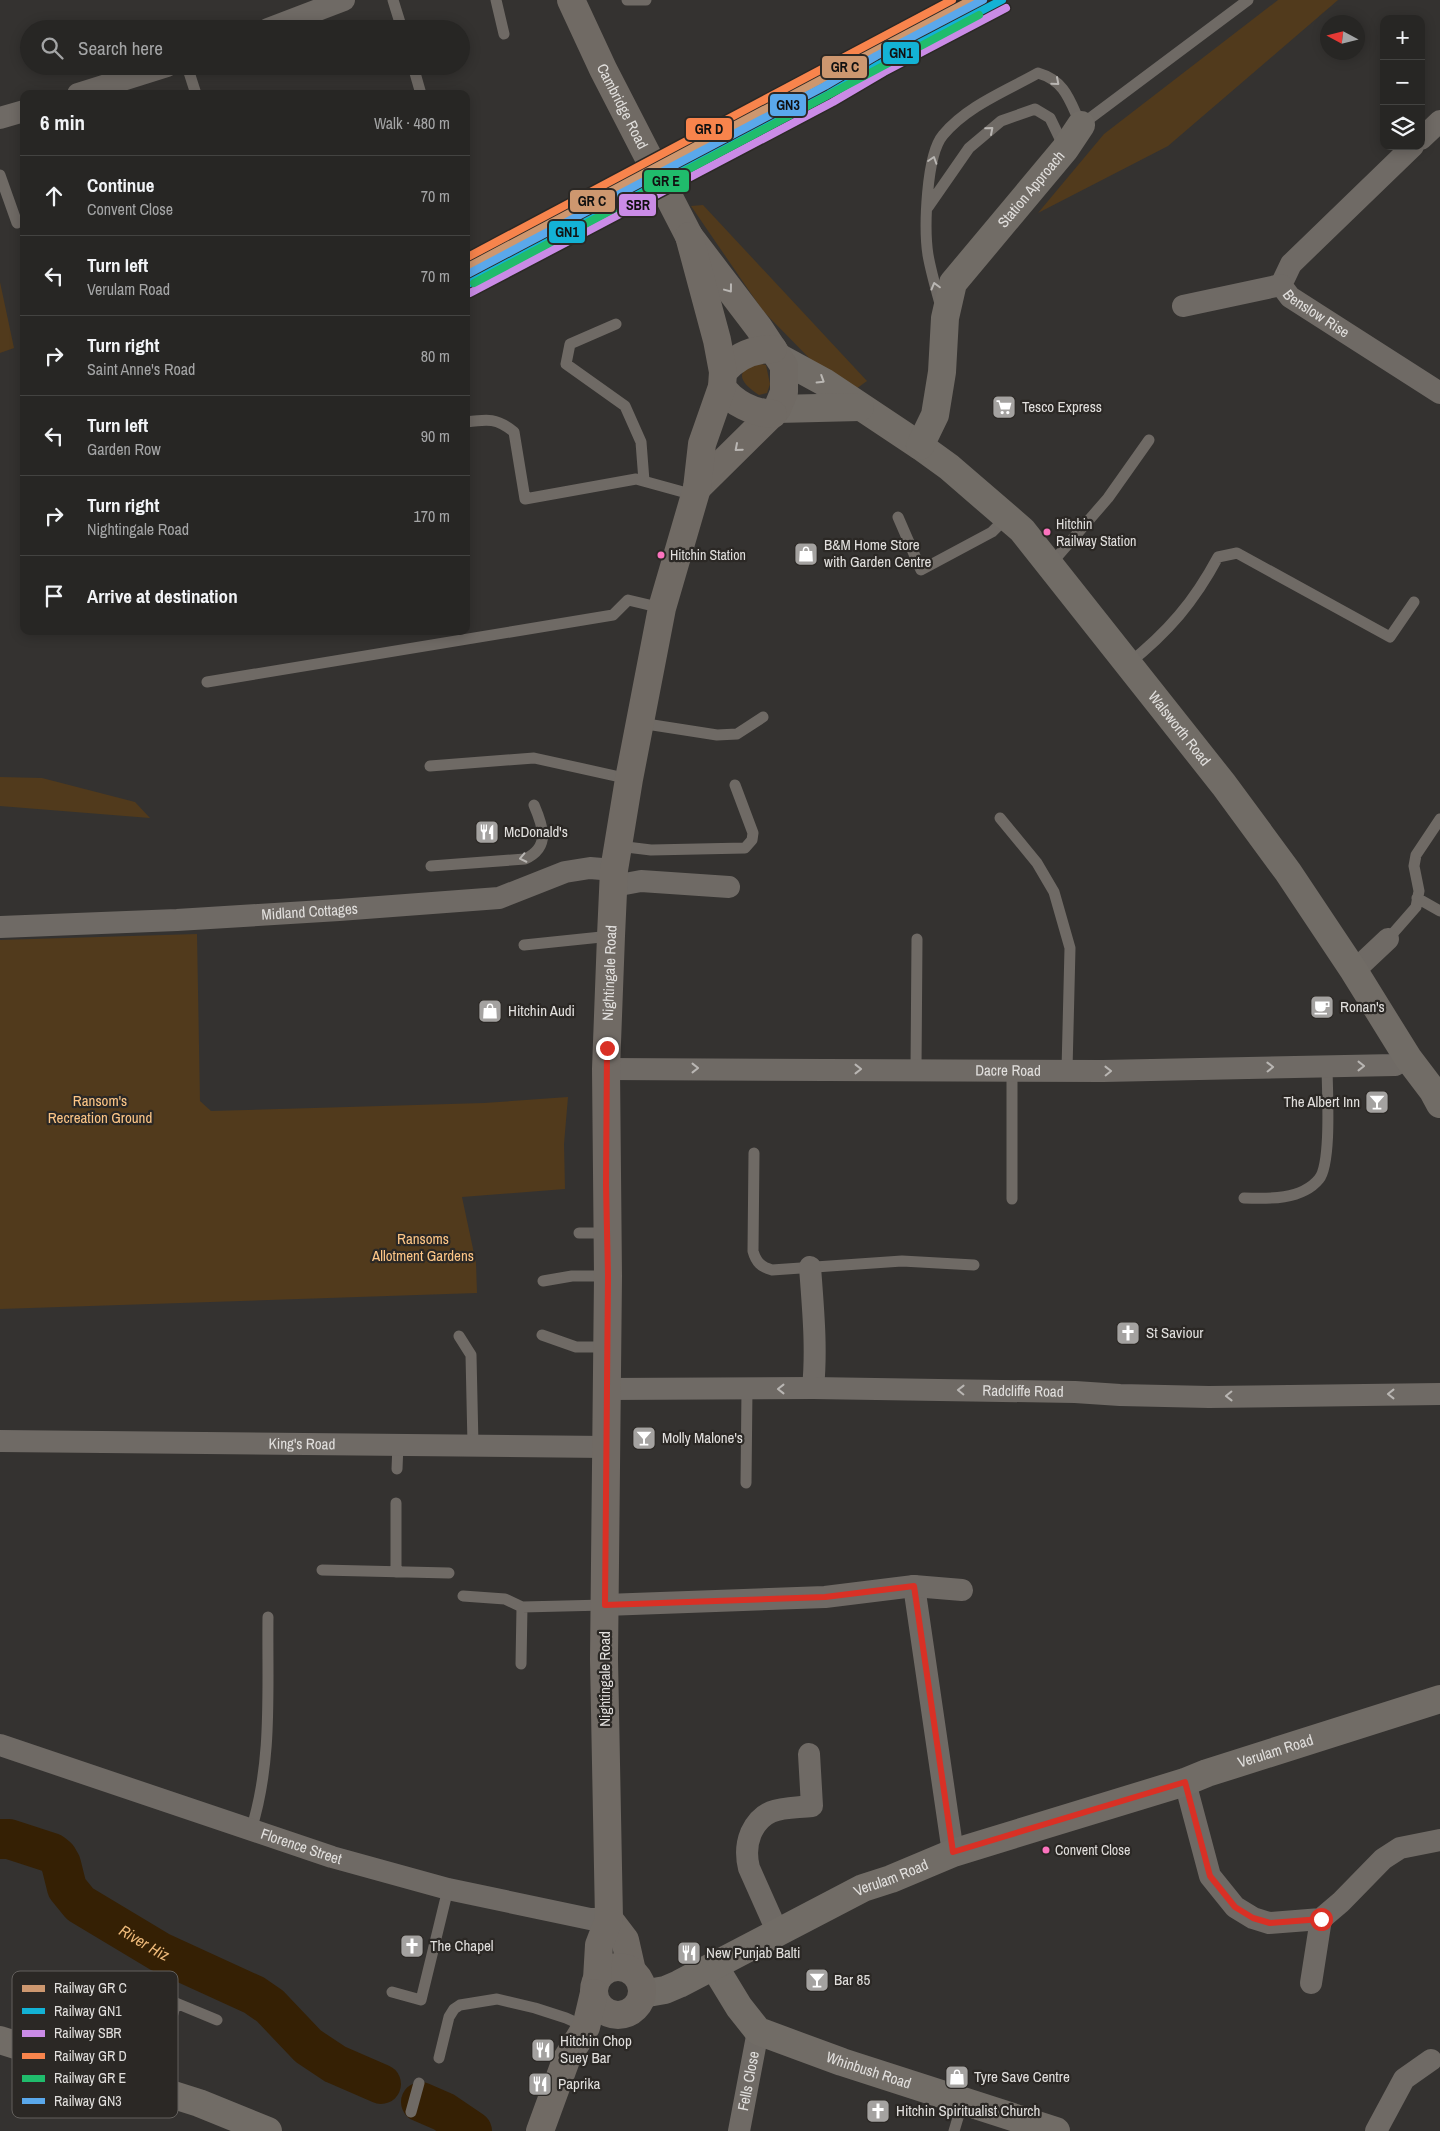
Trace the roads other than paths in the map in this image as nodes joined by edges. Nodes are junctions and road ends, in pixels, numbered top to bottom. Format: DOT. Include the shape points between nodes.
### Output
graph roads {
  1 [pos="344,0"];
  2 [pos="393,0"];
  3 [pos="496,0"];
  4 [pos="571,0"];
  5 [pos="627,0"];
  6 [pos="646,0"];
  7 [pos="1248,0"];
  8 [pos="292,20"];
  9 [pos="399,20"];
  10 [pos="504,34"];
  11 [pos="138,75"];
  12 [pos="190,75"];
  13 [pos="416,75"];
  14 [pos="91,90"];
  15 [pos="195,90"];
  16 [pos="421,90"];
  17 [pos="20,112"];
  18 [pos="0,118"];
  19 [pos="1440,121"];
  20 [pos="1081,126"];
  21 [pos="1425,135"];
  22 [pos="1065,149"];
  23 [pos="1409,150"];
  24 [pos="0,175"];
  25 [pos="927,209"];
  26 [pos="17,223"];
  27 [pos="689,236"];
  28 [pos="1281,284"];
  29 [pos="1183,306"];
  30 [pos="944,318"];
  31 [pos="616,324"];
  32 [pos="777,354"];
  33 [pos="722,379"];
  34 [pos="1440,393"];
  35 [pos="860,407"];
  36 [pos="775,412"];
  37 [pos="470,422"];
  38 [pos="1150,440"];
  39 [pos="920,446"];
  40 [pos="644,481"];
  41 [pos="695,491"];
  42 [pos="898,517"];
  43 [pos="1007,517"];
  44 [pos="1050,566"];
  45 [pos="1414,602"];
  46 [pos="662,608"];
  47 [pos="1128,664"];
  48 [pos="207,682"];
  49 [pos="763,717"];
  50 [pos="640,723"];
  51 [pos="430,766"];
  52 [pos="629,779"];
  53 [pos="735,785"];
  54 [pos="534,805"];
  55 [pos="1000,818"];
  56 [pos="1440,819"];
  57 [pos="431,866"];
  58 [pos="615,867"];
  59 [pos="729,888"];
  60 [pos="1417,898"];
  61 [pos="1440,911"];
  62 [pos="0,927"];
  63 [pos="611,936"];
  64 [pos="917,939"];
  65 [pos="1388,939"];
  66 [pos="524,945"];
  67 [pos="1354,971"];
  68 [pos="1408,1058"];
  69 [pos="1327,1065"];
  70 [pos="606,1069"];
  71 [pos="916,1069"];
  72 [pos="1012,1070"];
  73 [pos="1067,1070"];
  74 [pos="1440,1104"];
  75 [pos="754,1153"];
  76 [pos="1244,1198"];
  77 [pos="1012,1199"];
  78 [pos="579,1233"];
  79 [pos="607,1233"];
  80 [pos="974,1265"];
  81 [pos="810,1267"];
  82 [pos="608,1276"];
  83 [pos="543,1281"];
  84 [pos="542,1335"];
  85 [pos="459,1336"];
  86 [pos="607,1346"];
  87 [pos="813,1388"];
  88 [pos="607,1389"];
  89 [pos="747,1389"];
  90 [pos="1440,1394"];
  91 [pos="0,1441"];
  92 [pos="398,1444"];
  93 [pos="473,1445"];
  94 [pos="606,1447"];
  95 [pos="397,1469"];
  96 [pos="746,1483"];
  97 [pos="396,1503"];
  98 [pos="322,1570"];
  99 [pos="396,1572"];
  100 [pos="449,1573"];
  101 [pos="914,1586"];
  102 [pos="962,1590"];
  103 [pos="463,1596"];
  104 [pos="605,1605"];
  105 [pos="522,1607"];
  106 [pos="268,1617"];
  107 [pos="521,1664"];
  108 [pos="1440,1699"];
  109 [pos="0,1745"];
  110 [pos="809,1754"];
  111 [pos="1185,1782"];
  112 [pos="252,1830"];
  113 [pos="1440,1840"];
  114 [pos="953,1852"];
  115 [pos="448,1889"];
  116 [pos="609,1919"];
  117 [pos="1321,1919"];
  118 [pos="777,1931"];
  119 [pos="714,1966"];
  120 [pos="637,1983"];
  121 [pos="1311,1983"];
  122 [pos="595,1986"];
  123 [pos="392,1992"];
  124 [pos="178,2003"];
  125 [pos="620,2015"];
  126 [pos="217,2020"];
  127 [pos="586,2027"];
  128 [pos="758,2031"];
  129 [pos="0,2040"];
  130 [pos="12,2044"];
  131 [pos="438,2058"];
  132 [pos="1431,2060"];
  133 [pos="419,2083"];
  134 [pos="178,2096"];
  135 [pos="963,2102"];
  136 [pos="411,2112"];
  137 [pos="268,2131"];
  138 [pos="540,2131"];
  139 [pos="739,2131"];
  140 [pos="954,2131"];
  141 [pos="1056,2131"];
  142 [pos="1376,2131"];
  1 -- 8 [label="street"];
  2 -- 9 [label="lane"];
  3 -- 10 [label="lane"];
  4 -- 27 [label="main road, Cambridge Road"];
  5 -- 6 [label="lane"];
  7 -- 20 [label="lane, Station Approach"];
  11 -- 14 [label="street"];
  12 -- 15 [label="lane"];
  13 -- 16 [label="lane"];
  17 -- 18 [label="street"];
  19 -- 21 [label="street"];
  20 -- 22 [label="street, Station Approach"];
  25 -- 20 [label="lane, one-way" via="931,169 941,137 964,114 1038,73 1052,77 1065,90"];
  25 -- 22 [label="lane, one-way" via="970,148 1001,121 1035,109 1050,118"];
  22 -- 30 [label="street, Station Approach" via="953,283"];
  23 -- 28 [label="street, Benslow Rise" via="1291,264"];
  24 -- 26 [label="lane"];
  30 -- 25 [label="lane, one-way" via="928,253"];
  27 -- 32 [label="main road, Cambridge Road, one-way"];
  27 -- 33 [label="main road, Cambridge Road" via="717,340"];
  28 -- 29 [label="street"];
  28 -- 34 [label="street, Benslow Rise" via="1290,297"];
  30 -- 39 [label="street, Station Approach" via="942,372 935,415"];
  31 -- 40 [label="lane" via="570,344 566,364 625,406 641,442"];
  32 -- 33 [label="main road" via="760,349 744,355 729,364"];
  32 -- 35 [label="street, Walsworth Road, one-way"];
  32 -- 36 [label="main road, Nightingale Road" via="784,366 785,379 782,400"];
  33 -- 36 [label="main road" via="727,395 742,405 763,414"];
  33 -- 41 [label="main road, Nightingale Road" via="702,444"];
  35 -- 36 [label="street"];
  35 -- 39 [label="street, Walsworth Road"];
  36 -- 41 [label="main road, Nightingale Road, one-way"];
  37 -- 40 [label="lane" via="491,420 514,432 525,499 636,479"];
  38 -- 44 [label="lane" via="1108,498"];
  39 -- 43 [label="street, Walsworth Road"];
  40 -- 41 [label="lane"];
  41 -- 46 [label="main road, Nightingale Road"];
  42 -- 43 [label="lane" via="921,570 992,532"];
  43 -- 44 [label="street, Walsworth Road" via="1022,530"];
  44 -- 47 [label="street, Walsworth Road"];
  45 -- 47 [label="lane" via="1390,637 1237,553 1218,557 1183,612 1156,642"];
  46 -- 48 [label="lane" via="628,600 613,615"];
  46 -- 50 [label="main road, Nightingale Road"];
  47 -- 67 [label="street, Walsworth Road" via="1230,793"];
  49 -- 50 [label="lane" via="737,734 717,735"];
  50 -- 52 [label="main road, Nightingale Road"];
  51 -- 52 [label="lane" via="534,758"];
  52 -- 58 [label="main road, Nightingale Road"];
  53 -- 58 [label="lane" via="753,833 745,848 651,850"];
  54 -- 57 [label="lane, one-way" via="543,830 540,849 534,855 525,859"];
  55 -- 73 [label="lane" via="1037,863 1054,892 1070,948"];
  56 -- 60 [label="lane" via="1416,855"];
  58 -- 59 [label="street, Midland Cottages" via="641,881"];
  58 -- 62 [label="street, Midland Cottages" via="565,872 499,898 196,919"];
  58 -- 63 [label="main road, Nightingale Road"];
  60 -- 61 [label="lane"];
  60 -- 65 [label="lane" via="1416,907"];
  63 -- 66 [label="lane"];
  63 -- 70 [label="main road, Nightingale Road"];
  64 -- 71 [label="lane"];
  65 -- 67 [label="street"];
  67 -- 68 [label="street, Walsworth Road"];
  69 -- 68 [label="street, Dacre Road, one-way" via="1395,1065"];
  68 -- 74 [label="street, Walsworth Road"];
  73 -- 69 [label="street, Dacre Road, one-way"];
  69 -- 76 [label="lane" via="1327,1135 1321,1178 1312,1186 1291,1195 1273,1199"];
  70 -- 71 [label="street, Dacre Road, one-way"];
  70 -- 79 [label="main road, Nightingale Road"];
  71 -- 72 [label="street, Dacre Road"];
  72 -- 73 [label="street, Dacre Road"];
  72 -- 77 [label="lane"];
  75 -- 81 [label="lane" via="753,1251 756,1259 760,1265 772,1270"];
  78 -- 79 [label="lane"];
  79 -- 82 [label="main road, Nightingale Road"];
  80 -- 81 [label="lane" via="902,1261"];
  81 -- 87 [label="street" via="815,1344"];
  82 -- 83 [label="lane" via="572,1276"];
  82 -- 86 [label="main road, Nightingale Road"];
  84 -- 86 [label="lane" via="576,1347"];
  85 -- 93 [label="lane" via="471,1355"];
  86 -- 88 [label="main road, Nightingale Road"];
  87 -- 89 [label="street, Radcliffe Road, one-way"];
  90 -- 87 [label="street, Radcliffe Road, one-way" via="1209,1397"];
  88 -- 89 [label="street, Radcliffe Road"];
  88 -- 94 [label="main road, Nightingale Road"];
  89 -- 96 [label="lane"];
  91 -- 92 [label="street, King's Road"];
  92 -- 93 [label="street, King's Road"];
  92 -- 95 [label="lane"];
  93 -- 94 [label="street, King's Road"];
  94 -- 104 [label="main road, Nightingale Road"];
  97 -- 99 [label="lane"];
  98 -- 99 [label="lane"];
  99 -- 100 [label="lane"];
  101 -- 102 [label="street"];
  101 -- 104 [label="street"];
  101 -- 114 [label="street"];
  103 -- 105 [label="lane" via="505,1599"];
  104 -- 105 [label="lane"];
  104 -- 116 [label="main road, Nightingale Road"];
  105 -- 107 [label="lane"];
  106 -- 112 [label="lane" via="267,1753 264,1784"];
  108 -- 111 [label="street, Verulam Road"];
  109 -- 112 [label="street, Florence Street"];
  110 -- 118 [label="street" via="812,1806 778,1810 762,1816 747,1846 749,1868"];
  111 -- 114 [label="street, Verulam Road"];
  111 -- 117 [label="street" via="1210,1876 1235,1907 1253,1918 1270,1923"];
  112 -- 115 [label="street, Florence Street" via="332,1857"];
  113 -- 117 [label="street" via="1400,1848 1383,1859"];
  114 -- 118 [label="street, Verulam Road" via="863,1888"];
  115 -- 116 [label="street, Florence Street" via="590,1919"];
  115 -- 123 [label="lane" via="421,2000"];
  116 -- 120 [label="main road" via="625,1940"];
  116 -- 122 [label="main road, Nightingale Road" via="599,1945"];
  117 -- 121 [label="street"];
  118 -- 119 [label="street, Verulam Road"];
  119 -- 120 [label="street, Verulam Road" via="665,1990"];
  119 -- 128 [label="street"];
  120 -- 122 [label="main road" via="624,1967 612,1967 604,1971"];
  120 -- 125 [label="main road" via="640,2003 634,2010"];
  122 -- 125 [label="main road" via="596,2002 600,2007 608,2013"];
  122 -- 127 [label="main road, Nightingale Road"];
  124 -- 126 [label="lane"];
  125 -- 127 [label="main road"];
  127 -- 131 [label="lane" via="550,2013 497,1999 460,2005 449,2017"];
  127 -- 138 [label="main road, Nightingale Road" via="566,2060"];
  128 -- 135 [label="street, Whinbush Road"];
  128 -- 139 [label="street, Fells Close"];
  129 -- 130 [label="street"];
  132 -- 142 [label="street" via="1404,2079"];
  133 -- 136 [label="lane"];
  134 -- 137 [label="street"];
  135 -- 140 [label="lane"];
  135 -- 141 [label="street, Whinbush Road"];
}
